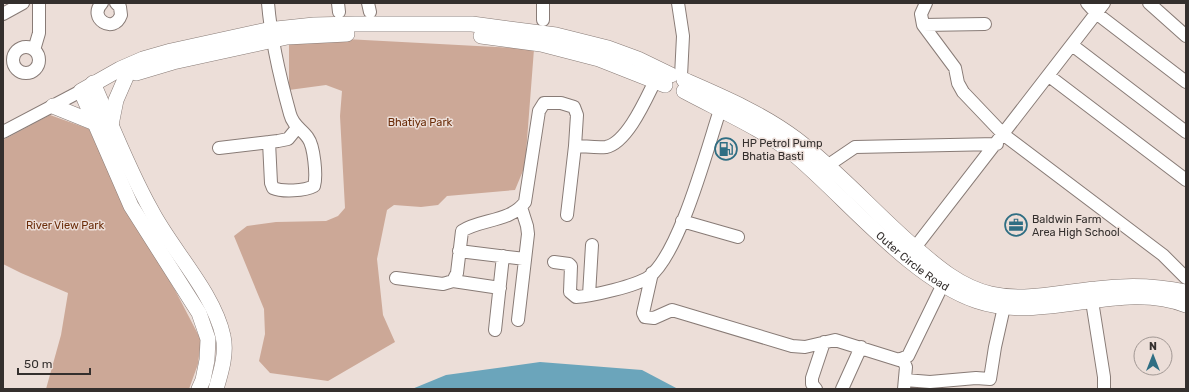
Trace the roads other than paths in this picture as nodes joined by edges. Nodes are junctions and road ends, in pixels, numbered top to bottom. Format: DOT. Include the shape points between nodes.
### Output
graph roads {
  1 [pos="23,3"];
  2 [pos="39,3"];
  3 [pos="102,3"];
  4 [pos="116,3"];
  5 [pos="268,3"];
  6 [pos="543,3"];
  7 [pos="678,3"];
  8 [pos="926,3"];
  9 [pos="1087,3"];
  10 [pos="1104,3"];
  11 [pos="1149,3"];
  12 [pos="1096,13"];
  13 [pos="3,14"];
  14 [pos="543,20"];
  15 [pos="985,24"];
  16 [pos="923,25"];
  17 [pos="272,35"];
  18 [pos="1186,36"];
  19 [pos="1072,45"];
  20 [pos="3,50"];
  21 [pos="34,50"];
  22 [pos="15,53"];
  23 [pos="1049,76"];
  24 [pos="126,77"];
  25 [pos="674,81"];
  26 [pos="1186,82"];
  27 [pos="88,91"];
  28 [pos="57,104"];
  29 [pos="720,110"];
  30 [pos="95,123"];
  31 [pos="111,125"];
  32 [pos="297,128"];
  33 [pos="3,132"];
  34 [pos="1186,132"];
  35 [pos="1000,139"];
  36 [pos="269,142"];
  37 [pos="575,146"];
  38 [pos="219,148"];
  39 [pos="827,166"];
  40 [pos="1186,180"];
  41 [pos="521,207"];
  42 [pos="567,214"];
  43 [pos="682,221"];
  44 [pos="738,237"];
  45 [pos="592,245"];
  46 [pos="459,251"];
  47 [pos="911,253"];
  48 [pos="503,256"];
  49 [pos="525,259"];
  50 [pos="554,262"];
  51 [pos="652,273"];
  52 [pos="396,278"];
  53 [pos="1186,278"];
  54 [pos="453,281"];
  55 [pos="943,284"];
  56 [pos="500,288"];
  57 [pos="1186,292"];
  58 [pos="589,295"];
  59 [pos="1092,301"];
  60 [pos="1186,305"];
  61 [pos="1004,307"];
  62 [pos="518,320"];
  63 [pos="495,330"];
  64 [pos="824,342"];
  65 [pos="861,347"];
  66 [pos="903,360"];
  67 [pos="904,385"];
  68 [pos="199,389"];
  69 [pos="216,389"];
  70 [pos="816,389"];
  71 [pos="842,389"];
  72 [pos="1104,389"];
  1 -- 13 [label="street"];
  2 -- 21 [label="street" via="39,34"];
  3 -- 4 [label="street" via="98,9 98,16 102,22 109,25 117,22 121,15 120,7"];
  5 -- 17 [label="street"];
  6 -- 14 [label="street"];
  7 -- 25 [label="street" via="683,36"];
  8 -- 16 [label="street" via="922,14"];
  9 -- 12 [label="street"];
  10 -- 12 [label="street"];
  11 -- 18 [label="street"];
  12 -- 19 [label="street"];
  12 -- 26 [label="street"];
  15 -- 16 [label="street"];
  16 -- 35 [label="street" via="955,68 960,88"];
  17 -- 24 [label="main road"];
  17 -- 25 [label="main road" via="288,37 415,32 496,37 541,44"];
  17 -- 27 [label="main road" via="171,51 143,59"];
  17 -- 32 [label="street" via="290,116"];
  19 -- 23 [label="street"];
  19 -- 34 [label="street"];
  20 -- 22 [label="street"];
  21 -- 22 [label="street" via="26,47"];
  21 -- 22 [label="street" via="39,62 35,70 27,73 19,71 14,65"];
  23 -- 35 [label="street"];
  23 -- 40 [label="street"];
  24 -- 27 [label="main road"];
  24 -- 31 [label="main road" via="116,100"];
  25 -- 29 [label="main road, Outer Circle Road"];
  25 -- 37 [label="street" via="615,143 606,147"];
  25 -- 39 [label="main road, Outer Circle Road" via="758,115 796,139"];
  27 -- 28 [label="street"];
  27 -- 30 [label="main road"];
  27 -- 31 [label="main road"];
  28 -- 30 [label="main road"];
  28 -- 33 [label="street"];
  29 -- 43 [label="street"];
  29 -- 47 [label="main road, Outer Circle Road" via="775,140"];
  30 -- 68 [label="main road" via="131,206 199,313 208,339 207,360"];
  31 -- 69 [label="main road" via="151,211 216,316 223,336 224,361"];
  32 -- 36 [label="street" via="288,139"];
  32 -- 36 [label="street" via="309,139 313,148 315,180 312,187 281,190 273,188"];
  35 -- 39 [label="street" via="856,147"];
  35 -- 47 [label="street"];
  35 -- 53 [label="street" via="1163,254"];
  36 -- 38 [label="street"];
  37 -- 41 [label="street" via="577,115 574,107 560,103 544,103 539,111 525,202"];
  37 -- 42 [label="street"];
  39 -- 47 [label="main road, Outer Circle Road" via="880,217"];
  41 -- 46 [label="street" via="462,231"];
  41 -- 49 [label="street" via="527,226"];
  43 -- 44 [label="street"];
  43 -- 51 [label="street" via="666,255"];
  45 -- 58 [label="street"];
  46 -- 48 [label="street"];
  46 -- 54 [label="street" via="457,273"];
  47 -- 55 [label="main road, Outer Circle Road"];
  47 -- 57 [label="main road, Outer Circle Road" via="962,283 990,294 1018,298 1051,296 1096,288 1161,287"];
  48 -- 49 [label="street"];
  48 -- 56 [label="street"];
  49 -- 62 [label="street"];
  50 -- 58 [label="street" via="569,264 569,287 573,295"];
  51 -- 58 [label="street" via="639,282"];
  51 -- 64 [label="street" via="643,313 645,317 654,318 672,310 792,346 805,347"];
  52 -- 54 [label="street" via="443,284"];
  54 -- 56 [label="street"];
  55 -- 61 [label="main road, Outer Circle Road" via="975,300"];
  55 -- 66 [label="street" via="908,356"];
  56 -- 63 [label="street"];
  59 -- 60 [label="main road, Outer Circle Road" via="1160,298"];
  59 -- 61 [label="main road, Outer Circle Road" via="1037,308"];
  59 -- 72 [label="street"];
  61 -- 67 [label="street" via="990,379"];
  64 -- 65 [label="street" via="840,340"];
  64 -- 70 [label="street" via="812,378 812,384"];
  65 -- 66 [label="street"];
  65 -- 71 [label="street"];
  66 -- 67 [label="street" via="906,367"];
}
